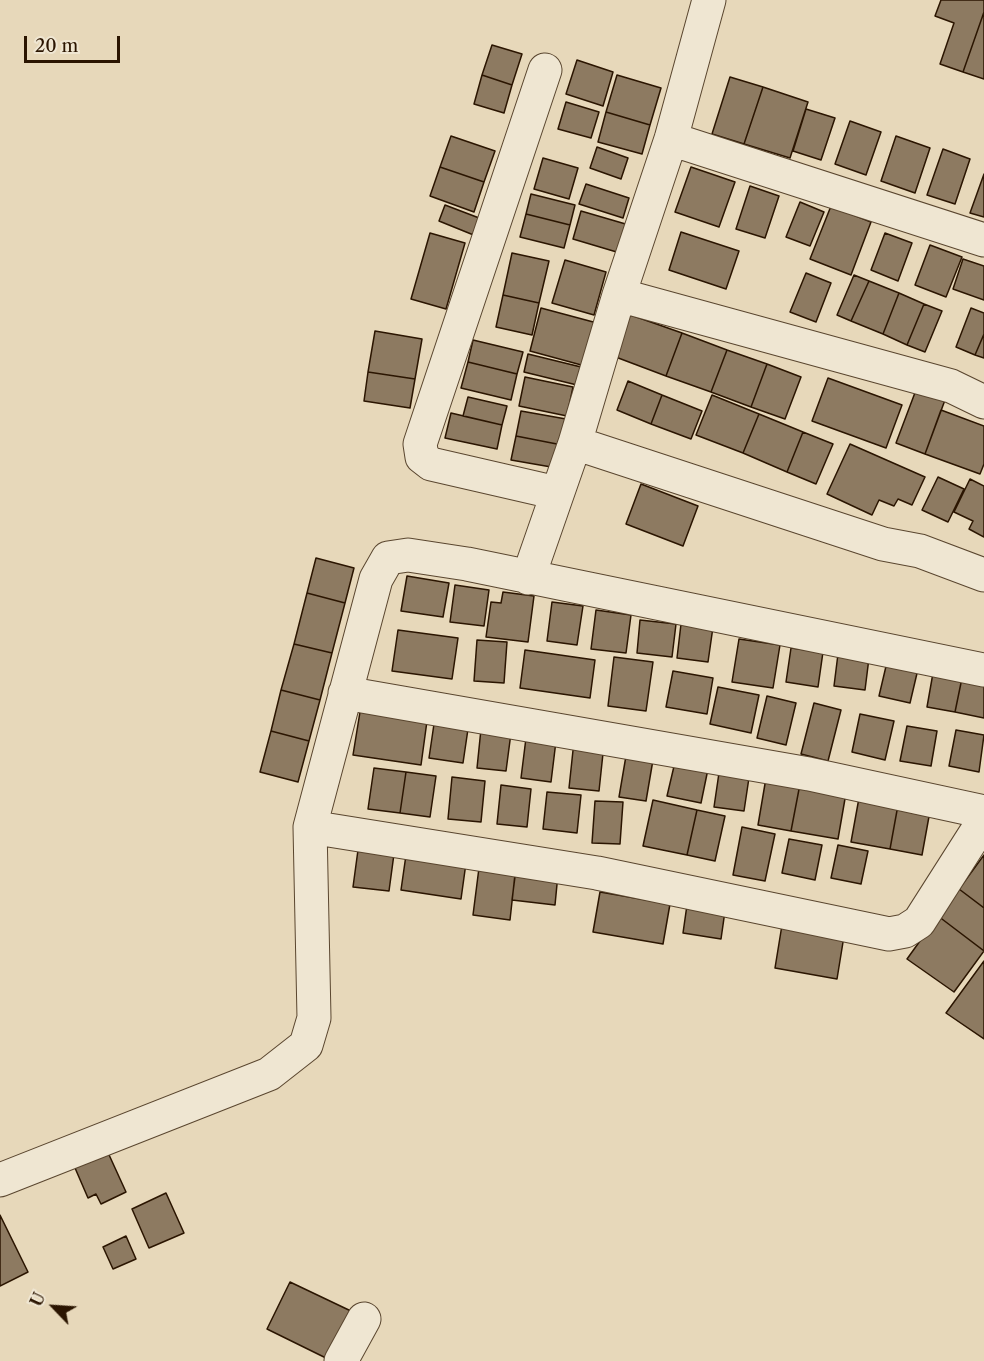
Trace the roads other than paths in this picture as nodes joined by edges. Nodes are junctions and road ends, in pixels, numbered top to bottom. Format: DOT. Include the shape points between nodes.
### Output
graph roads {
  1 [pos="709,0"];
  2 [pos="545,70"];
  3 [pos="671,139"];
  4 [pos="984,240"];
  5 [pos="619,295"];
  6 [pos="984,402"];
  7 [pos="575,443"];
  8 [pos="556,493"];
  9 [pos="984,575"];
  10 [pos="528,578"];
  11 [pos="984,670"];
  12 [pos="345,693"];
  13 [pos="984,812"];
  14 [pos="984,820"];
  15 [pos="310,827"];
  16 [pos="0,1180"];
  17 [pos="364,1319"];
  18 [pos="341,1361"];
  1 -- 3 [label="street"];
  2 -- 8 [label="street" via="420,444 422,457 431,464"];
  3 -- 4 [label="street"];
  3 -- 5 [label="street"];
  5 -- 6 [label="street" via="951,386"];
  5 -- 7 [label="street"];
  7 -- 8 [label="street"];
  7 -- 9 [label="street" via="883,544 920,551"];
  8 -- 10 [label="street"];
  10 -- 11 [label="street"];
  10 -- 12 [label="street" via="408,555 388,558 376,579"];
  12 -- 13 [label="street" via="809,774"];
  12 -- 15 [label="street"];
  14 -- 15 [label="street" via="919,922 905,932 889,934 597,873"];
  15 -- 16 [label="street" via="314,1018 306,1044 269,1074"];
  17 -- 18 [label="street"];
}
